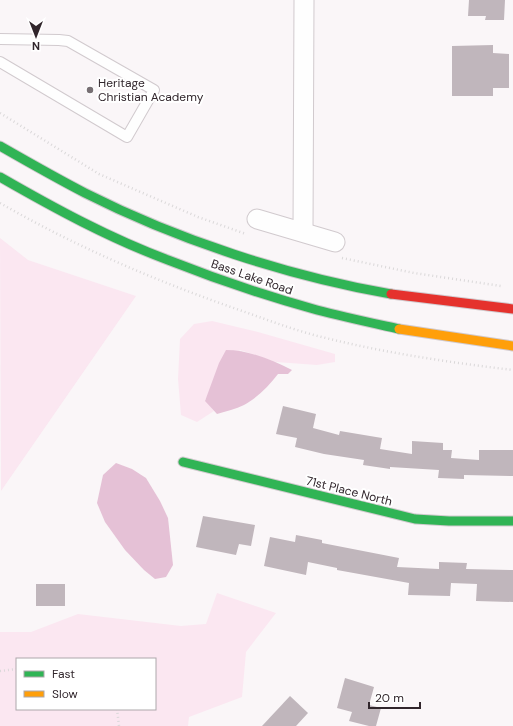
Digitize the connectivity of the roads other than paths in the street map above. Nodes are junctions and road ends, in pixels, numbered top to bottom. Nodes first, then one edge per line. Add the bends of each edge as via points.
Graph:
1 (304, 0) edge
2 (0, 39) edge
3 (0, 62) edge
4 (0, 146) edge
5 (0, 178) edge
6 (255, 228) road end
7 (302, 231) junction
8 (337, 250) road end
9 (513, 309) edge
10 (513, 346) edge
11 (183, 462) dead end
12 (513, 521) edge

1 - 7 street
2 - 3 lane via 68,41 154,90 127,137
4 - 9 main road, Bass Lake Road via 126,213 170,232 248,258 300,274 362,288 425,299
5 - 10 main road, Bass Lake Road via 116,238 167,260 267,295 316,310 403,330
6 - 7 street
7 - 8 street
11 - 12 main road, 71st Place North via 415,519

